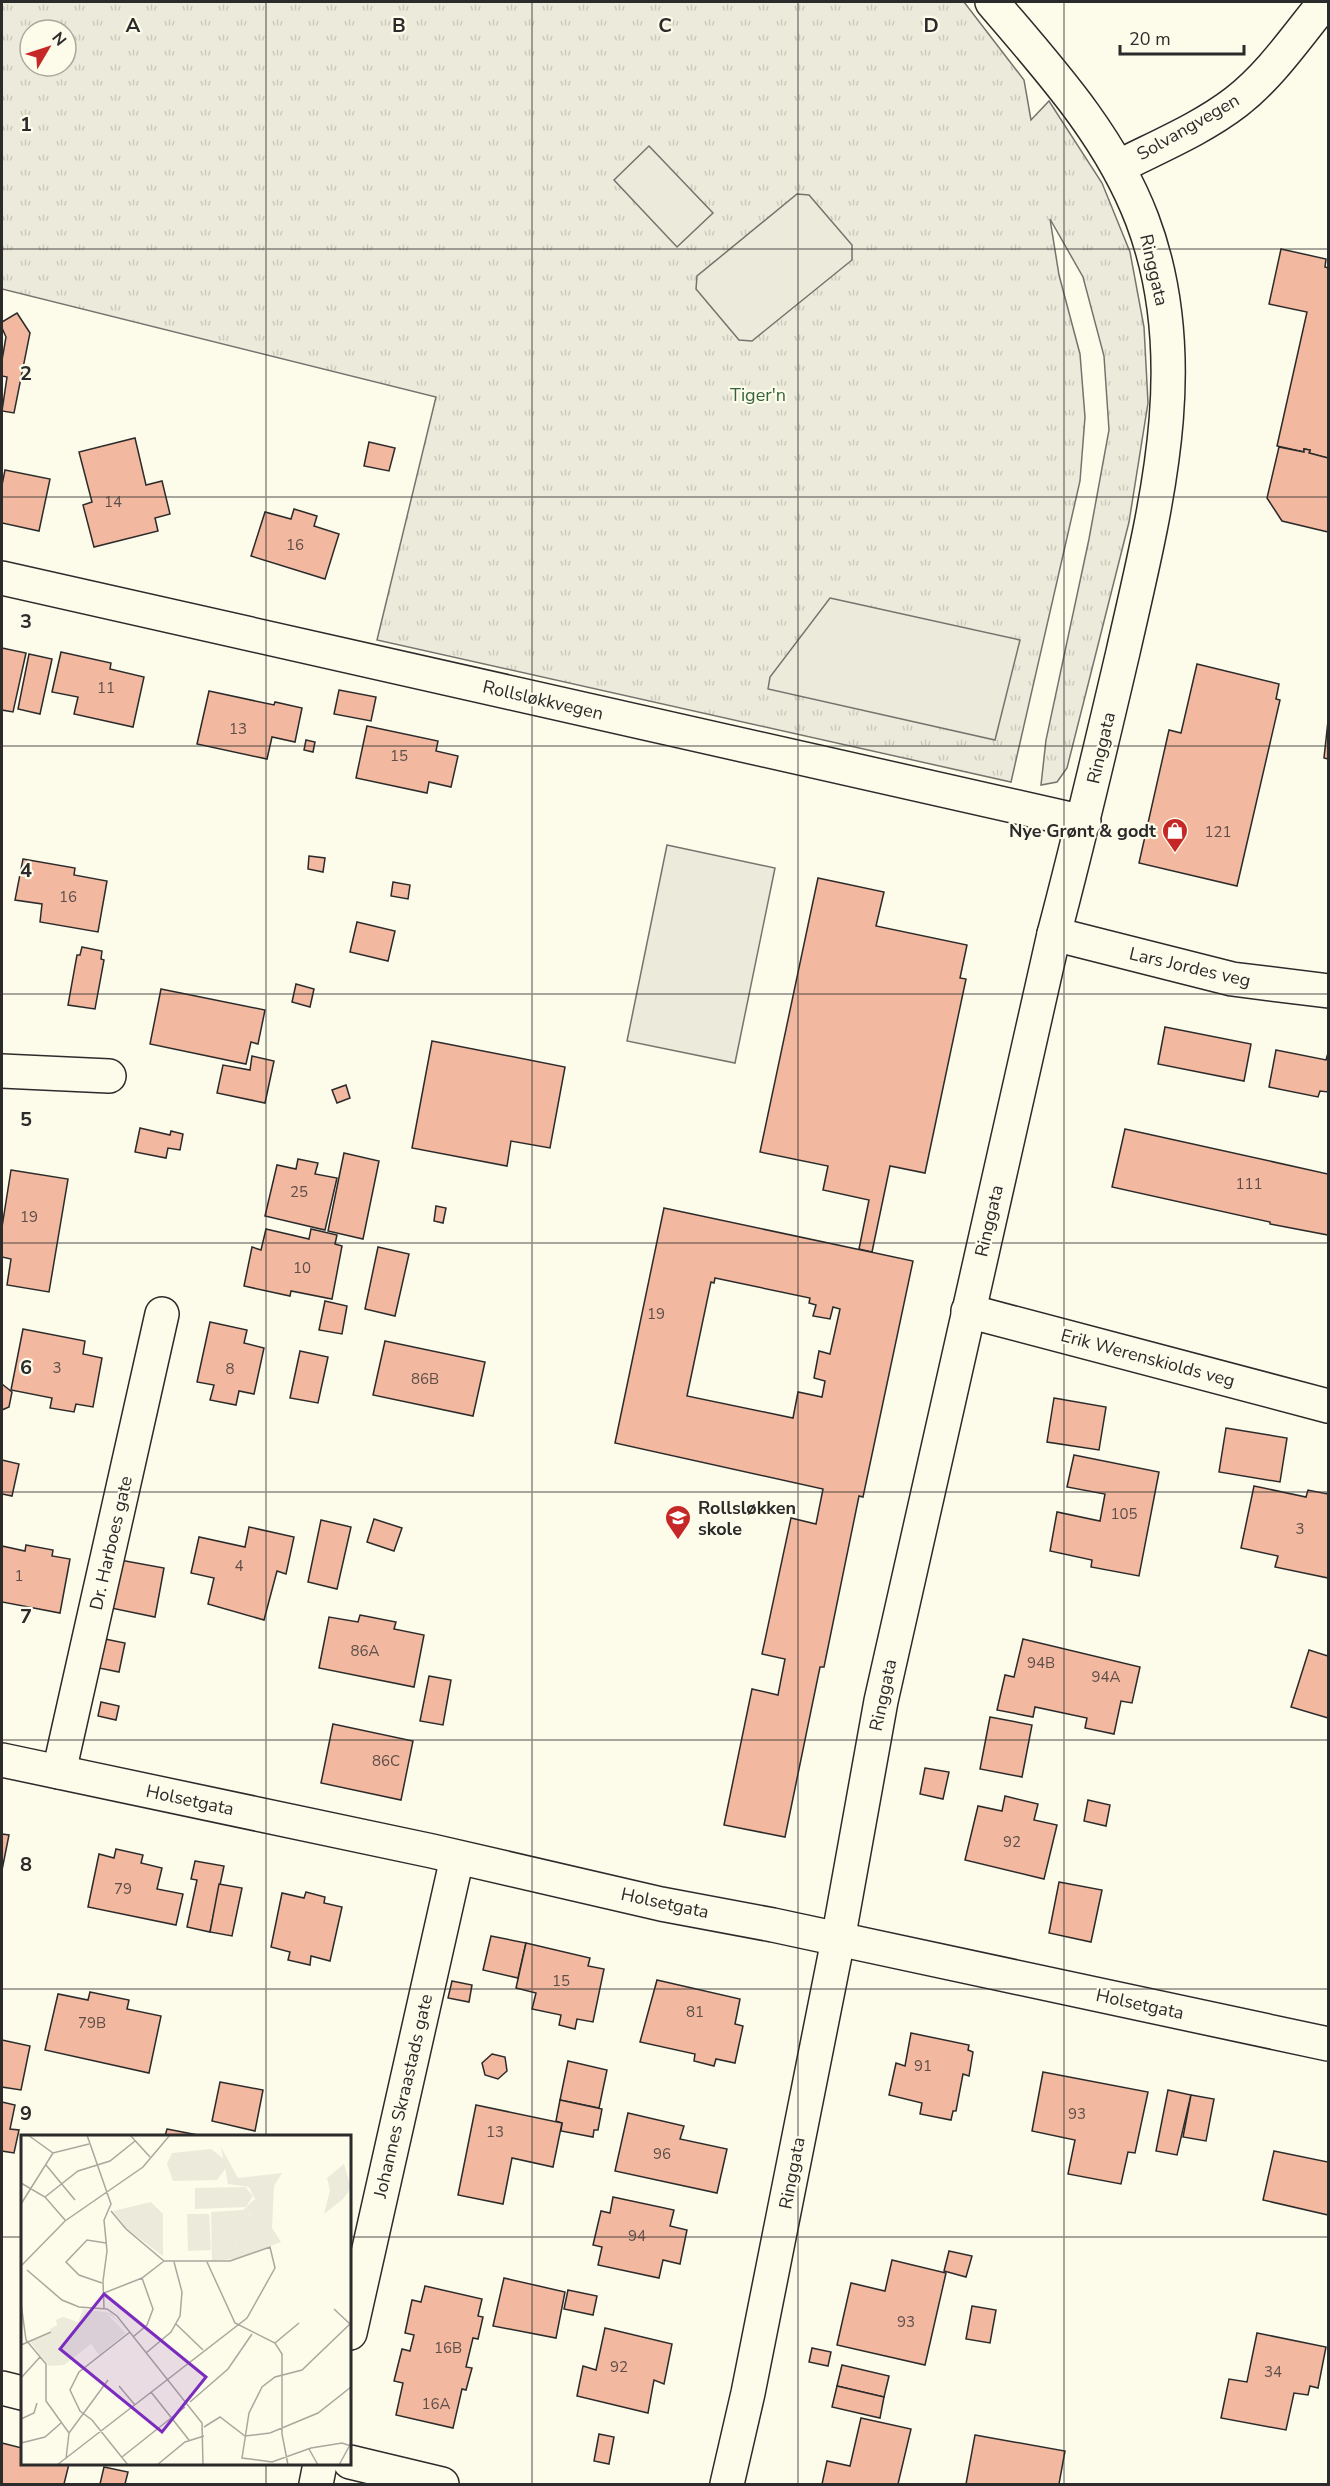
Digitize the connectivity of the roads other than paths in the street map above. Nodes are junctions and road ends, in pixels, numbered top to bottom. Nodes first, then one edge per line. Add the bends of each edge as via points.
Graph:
1 (992, 2) edge
2 (1325, 2) edge
3 (1118, 167) junction
4 (2, 578) edge
5 (1084, 822) junction
6 (1054, 934) junction
7 (1329, 991) edge
8 (2, 1071) edge
9 (109, 1076) dead end
10 (968, 1311) junction
11 (162, 1314) dead end
12 (1329, 1406) edge
13 (2, 1760) edge
14 (59, 1772) junction
15 (457, 1858) junction
16 (838, 1940) junction
17 (1329, 2044) edge
18 (351, 2329) edge
19 (2, 2388) edge
20 (21, 2392) edge
21 (351, 2462) edge
22 (320, 2465) edge
23 (316, 2484) edge
24 (442, 2484) edge
25 (727, 2484) edge

1 - 3 street, Ringgata via 1057,78
2 - 3 street, Solvangvegen via 1272,68 1234,103
3 - 5 street, Ringgata via 1153,251 1166,327 1168,401 1165,443 1148,538
4 - 5 street, Rollsløkkvegen
5 - 6 street, Ringgata
6 - 7 street, Lars Jordes veg via 1232,979
6 - 10 street, Ringgata
8 - 9 street
10 - 12 street, Erik Werenskiolds veg
10 - 16 street, Ringgata via 881,1701
11 - 14 street, Dr. Harboes gate
13 - 14 street, Holsetgata
14 - 15 street, Holsetgata
15 - 16 street, Holsetgata
15 - 18 street, Johannes Skraastads gate
16 - 17 street, Holsetgata
16 - 25 street, Ringgata
19 - 20 street
21 - 24 street
22 - 23 street

